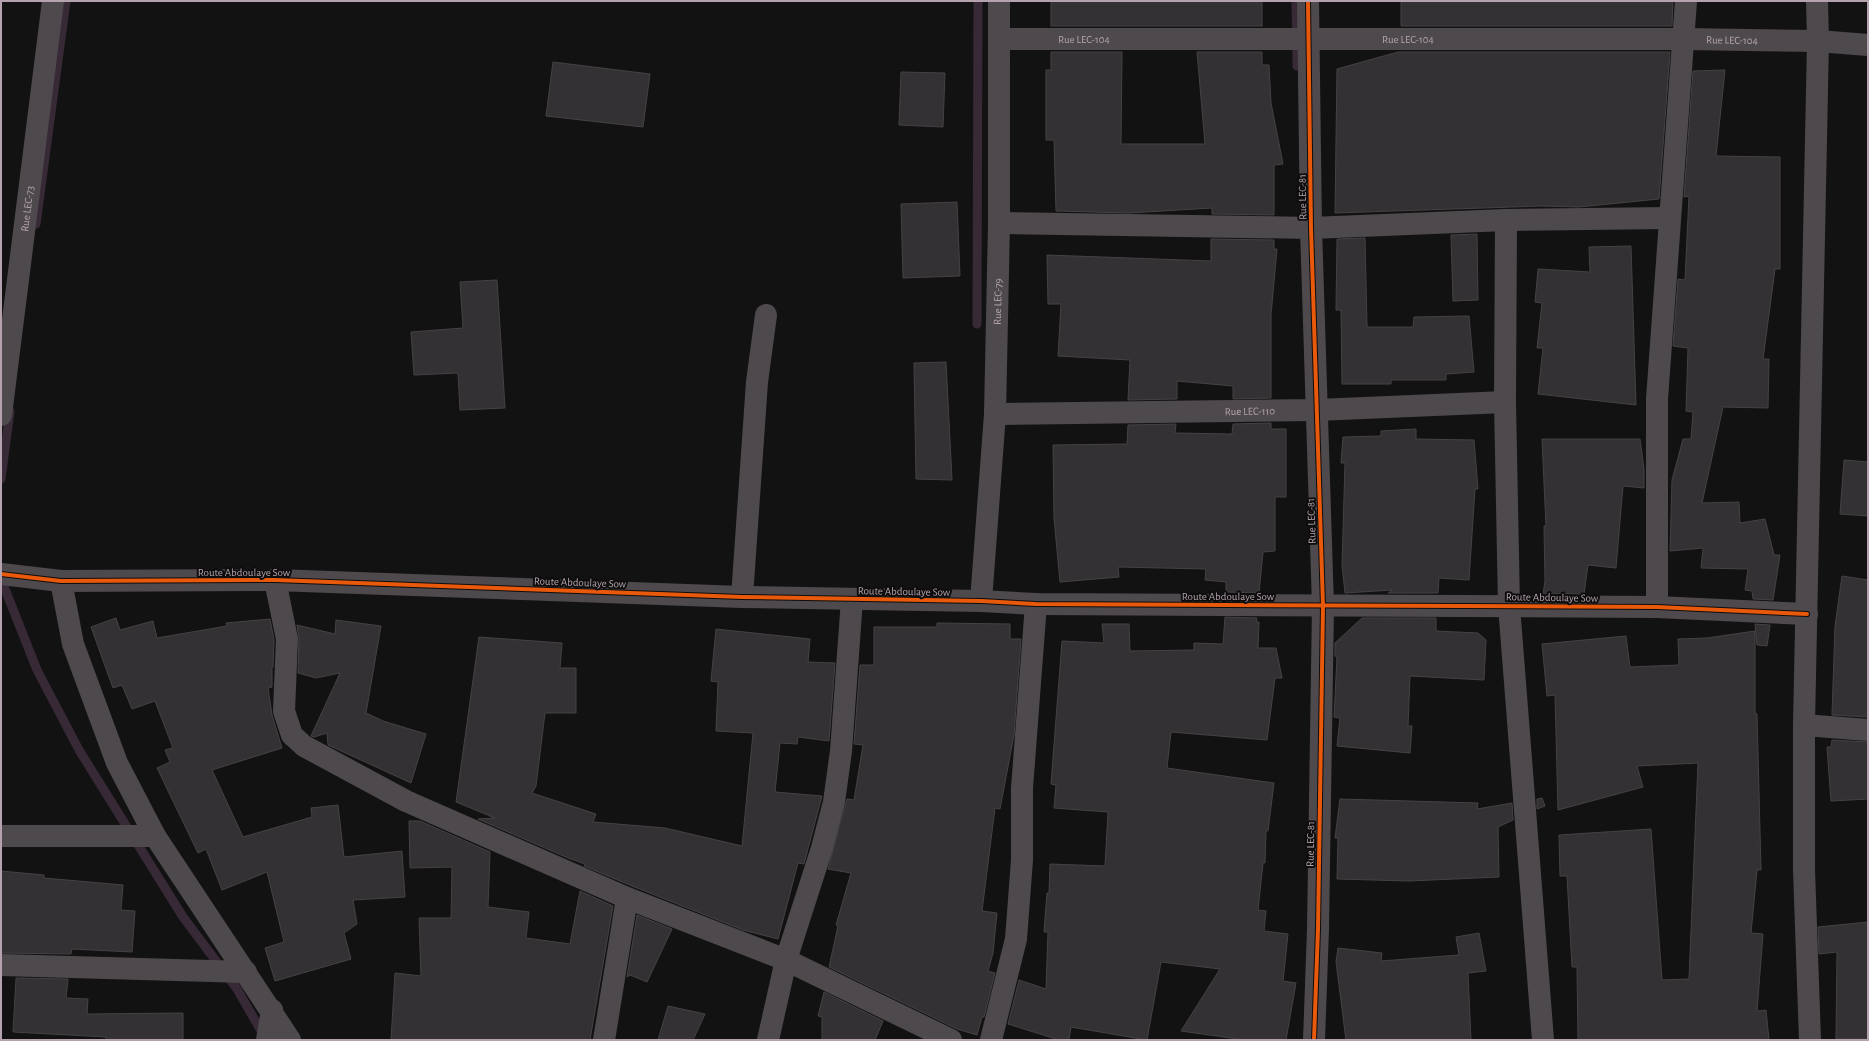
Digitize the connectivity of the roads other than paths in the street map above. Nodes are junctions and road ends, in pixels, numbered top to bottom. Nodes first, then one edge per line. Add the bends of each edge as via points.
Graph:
1 (53, 1) edge
2 (999, 1) edge
3 (1308, 1) edge
4 (1686, 1) edge
5 (1817, 1) edge
6 (999, 39) junction
7 (1684, 39) junction
8 (1308, 40) junction
9 (1818, 41) junction
10 (1868, 45) edge
11 (1669, 218) junction
12 (1506, 220) junction
13 (999, 223) junction
14 (1311, 228) junction
15 (766, 315) dead end
16 (1506, 402) junction
17 (1317, 410) junction
18 (995, 414) junction
19 (1, 415) edge
20 (1, 574) edge
21 (275, 580) junction
22 (61, 581) junction
23 (742, 597) junction
24 (852, 599) junction
25 (981, 601) junction
26 (1036, 604) junction
27 (1323, 606) junction
28 (1509, 606) junction
29 (1657, 608) junction
30 (1807, 614) junction
31 (1804, 725) junction
32 (1868, 730) edge
33 (1, 836) edge
34 (155, 836) junction
35 (627, 898) junction
36 (786, 960) junction
37 (1, 965) edge
38 (246, 972) junction
39 (272, 1010) junction
40 (267, 1040) edge
41 (290, 1040) edge
42 (604, 1040) edge
43 (768, 1040) edge
44 (951, 1040) edge
45 (991, 1040) edge
46 (1314, 1040) edge
47 (1543, 1040) edge
48 (1810, 1040) edge

1 - 19 street, Rue LEC-73
2 - 6 street, Rue LEC-79
3 - 8 street, Rue LEC-81
4 - 7 street
5 - 9 street
6 - 8 street, Rue LEC-104
6 - 13 street, Rue LEC-79
7 - 8 street, Rue LEC-104
7 - 9 street, Rue LEC-104
7 - 11 street
8 - 14 street, Rue LEC-81
9 - 10 street, Rue LEC-104
9 - 30 street
11 - 12 street
11 - 29 street via 1657,399
12 - 14 street
12 - 16 street
13 - 14 street
13 - 18 street, Rue LEC-79
14 - 17 street, Rue LEC-81
15 - 23 street via 757,382
16 - 17 street, Rue LEC-110
16 - 28 street
17 - 18 street, Rue LEC-110
17 - 27 street, Rue LEC-81
18 - 25 street, Rue LEC-79
20 - 22 street, Route Abdoulaye Sow
21 - 22 street, Route Abdoulaye Sow
21 - 23 street, Route Abdoulaye Sow
21 - 35 street via 287,638 284,711 292,735 304,746 406,801
22 - 34 street via 73,644 94,707 117,763
23 - 24 street, Route Abdoulaye Sow
24 - 25 street, Route Abdoulaye Sow
24 - 36 street via 841,751 834,802
25 - 26 street, Route Abdoulaye Sow
26 - 27 street, Route Abdoulaye Sow
26 - 45 street via 1022,788 1022,860 1016,939
27 - 28 street, Route Abdoulaye Sow
27 - 46 street, Rue LEC-81
28 - 29 street, Route Abdoulaye Sow
28 - 47 street
29 - 30 street, Route Abdoulaye Sow
30 - 31 street
31 - 32 street
31 - 48 street via 1804,870
33 - 34 street
34 - 38 street
35 - 36 street
35 - 42 street
36 - 43 street
36 - 44 street
37 - 38 street
38 - 39 street
39 - 40 street
39 - 41 street

